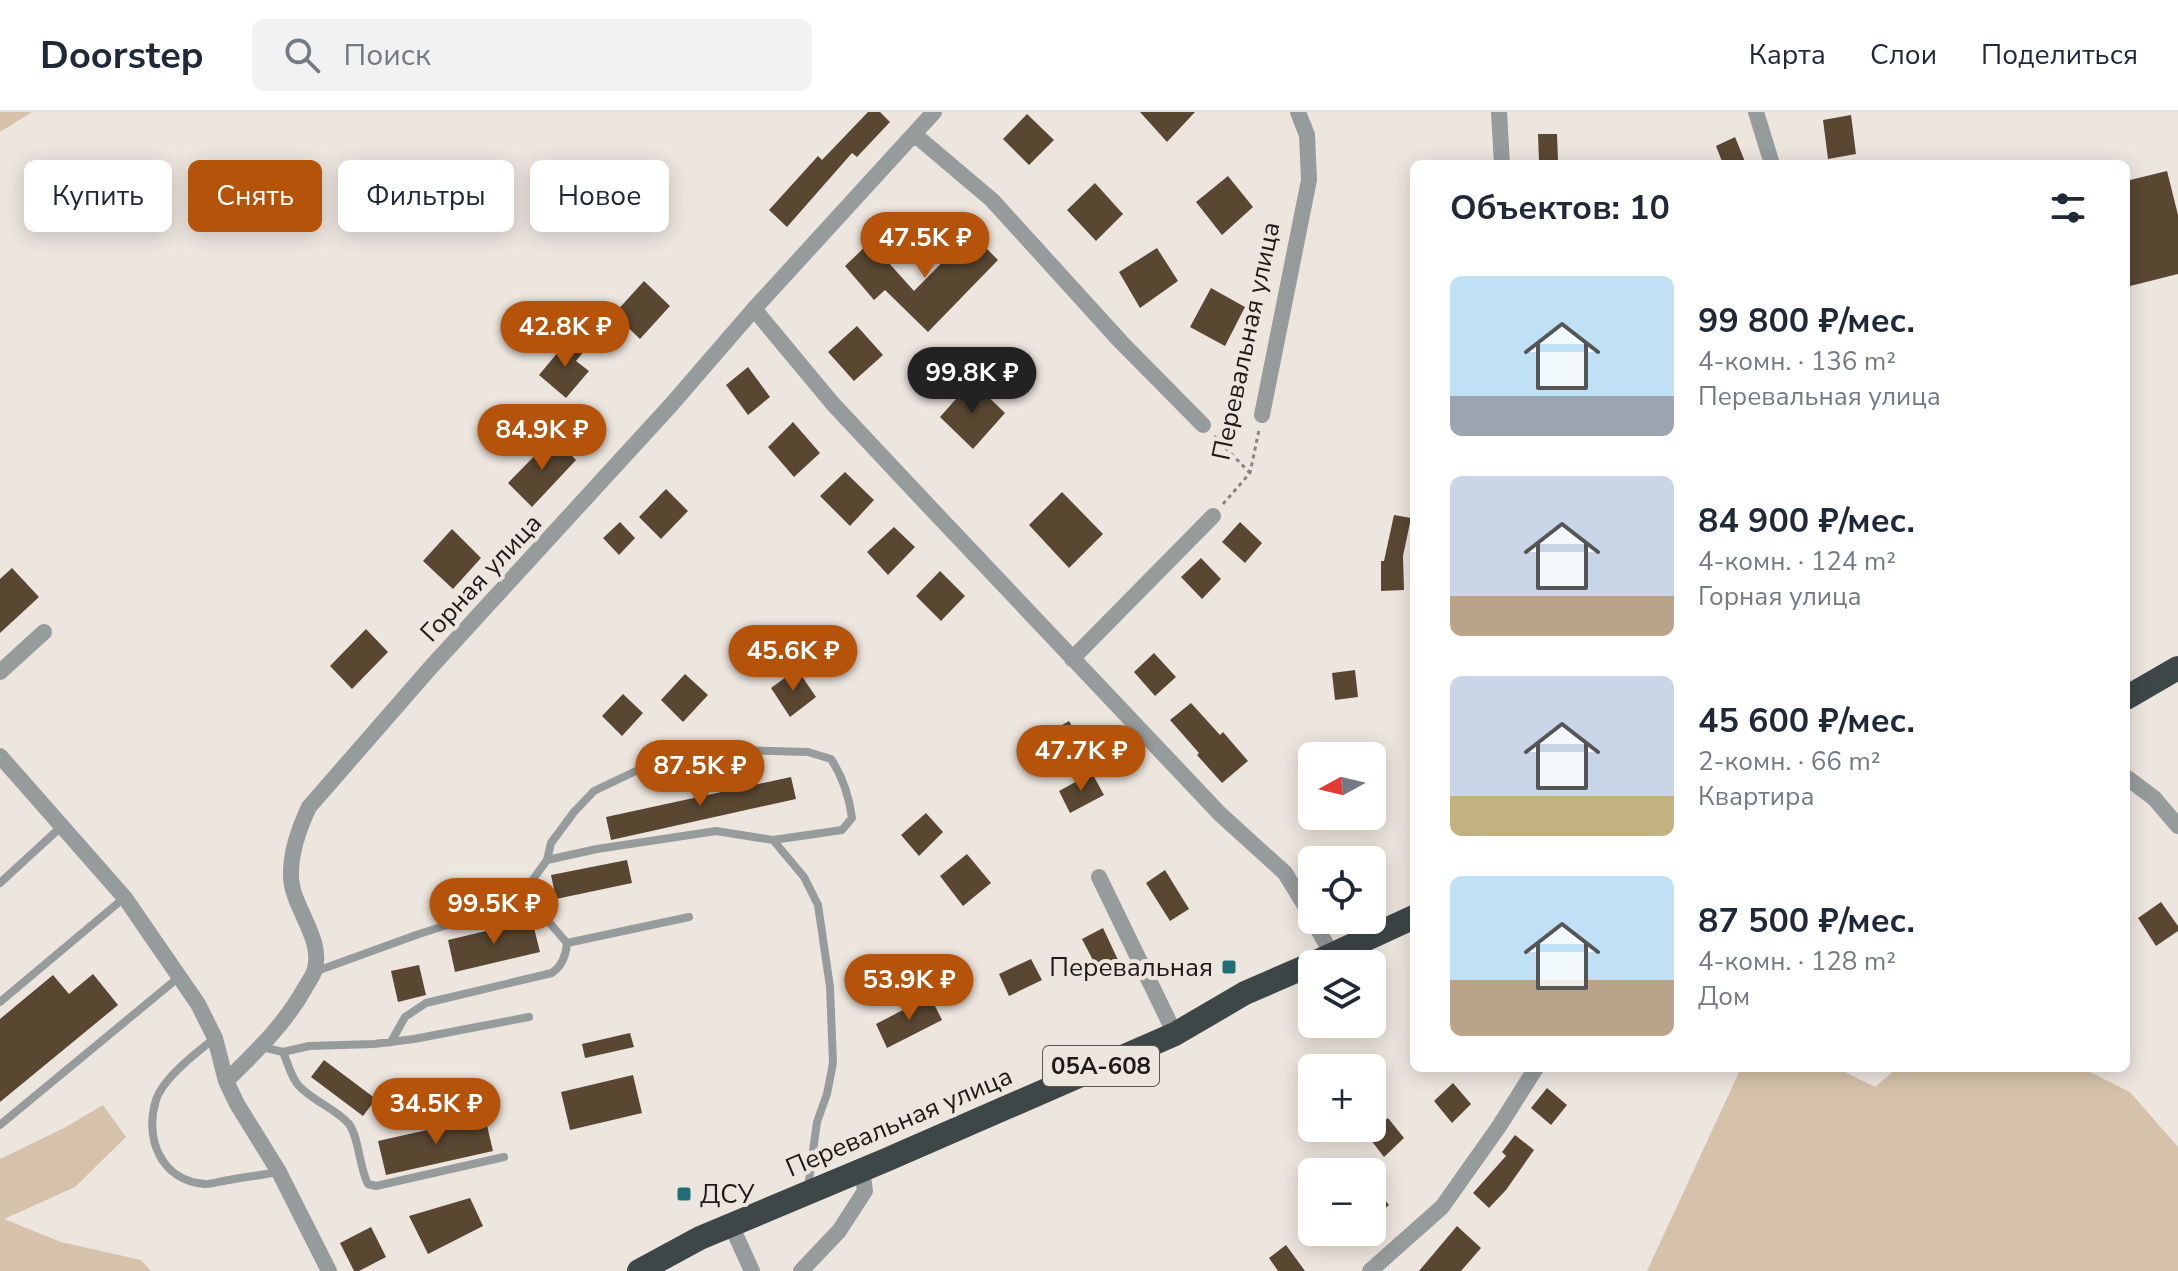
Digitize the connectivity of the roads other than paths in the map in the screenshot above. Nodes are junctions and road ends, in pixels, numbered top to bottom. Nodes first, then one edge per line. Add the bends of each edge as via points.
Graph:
1 (934, 112) edge
2 (1298, 112) edge
3 (1499, 112) edge
4 (1756, 112) edge
5 (914, 134) junction
6 (1502, 160) edge
7 (1771, 160) edge
8 (754, 309) junction
9 (1262, 415) road end
10 (1203, 425) road end
11 (1213, 516) road end
12 (44, 632) dead end
13 (1072, 659) junction
14 (2178, 668) edge
15 (0, 672) edge
16 (2130, 696) edge
17 (0, 756) edge
18 (2130, 780) edge
19 (63, 825) junction
20 (2178, 826) edge
21 (773, 840) junction
22 (547, 860) junction
23 (1099, 877) dead end
24 (0, 883) edge
25 (1298, 894) edge
26 (125, 898) junction
27 (516, 903) junction
28 (689, 917) dead end
29 (1410, 919) edge
30 (567, 943) junction
31 (1343, 950) edge
32 (1298, 970) edge
33 (314, 972) junction
34 (179, 977) junction
35 (0, 1002) edge
36 (529, 1017) dead end
37 (1175, 1034) junction
38 (215, 1038) junction
39 (391, 1042) junction
40 (261, 1047) junction
41 (283, 1052) junction
42 (1533, 1072) edge
43 (226, 1081) junction
44 (0, 1125) edge
45 (504, 1157) dead end
46 (862, 1169) junction
47 (279, 1172) junction
48 (807, 1192) junction
49 (731, 1225) junction
50 (329, 1271) edge
51 (639, 1271) edge
52 (752, 1271) edge
53 (801, 1271) edge
54 (1370, 1271) edge

1 - 5 street, Горная улица
2 - 9 street, Перевальная улица via 1307,135 1309,180
3 - 6 street
4 - 7 street
5 - 8 street, Горная улица
5 - 10 street via 992,200
8 - 13 street via 833,404
8 - 33 street, Горная улица via 309,807 291,878 315,946
11 - 13 street
12 - 15 street
13 - 25 street via 1220,814 1285,873
14 - 16 highway
17 - 19 street
18 - 20 street
19 - 24 lane
19 - 26 street
21 - 22 lane via 716,831
21 - 22 lane via 842,830 852,818 841,774 831,759 808,752 730,750 638,770 594,791 551,843
21 - 48 lane via 804,877 818,905 830,987 833,1063 817,1122
22 - 27 lane
23 - 37 street
26 - 34 street
26 - 35 lane
27 - 30 lane via 541,913
27 - 33 lane
28 - 30 lane
29 - 31 highway, Перевальная улица / 05А-608
30 - 39 lane via 566,955 552,973 426,1003 405,1017
32 - 37 highway, Перевальная улица / 05А-608 via 1245,993
33 - 40 street via 285,1020
34 - 38 street
34 - 44 lane
36 - 39 lane
37 - 46 highway, Перевальная улица / 05А-608
38 - 43 street
38 - 47 lane via 189,1057 156,1099 155,1148 173,1171 205,1184
39 - 41 lane
40 - 41 lane
40 - 43 street
41 - 45 lane via 296,1084 352,1127 368,1184
42 - 54 street via 1442,1207
43 - 47 street
46 - 48 highway, Перевальная улица / 05А-608
46 - 53 street via 865,1191 839,1231
47 - 50 street
48 - 49 highway, Перевальная улица / 05А-608
49 - 51 highway, Перевальная улица / 05А-608
49 - 52 street

